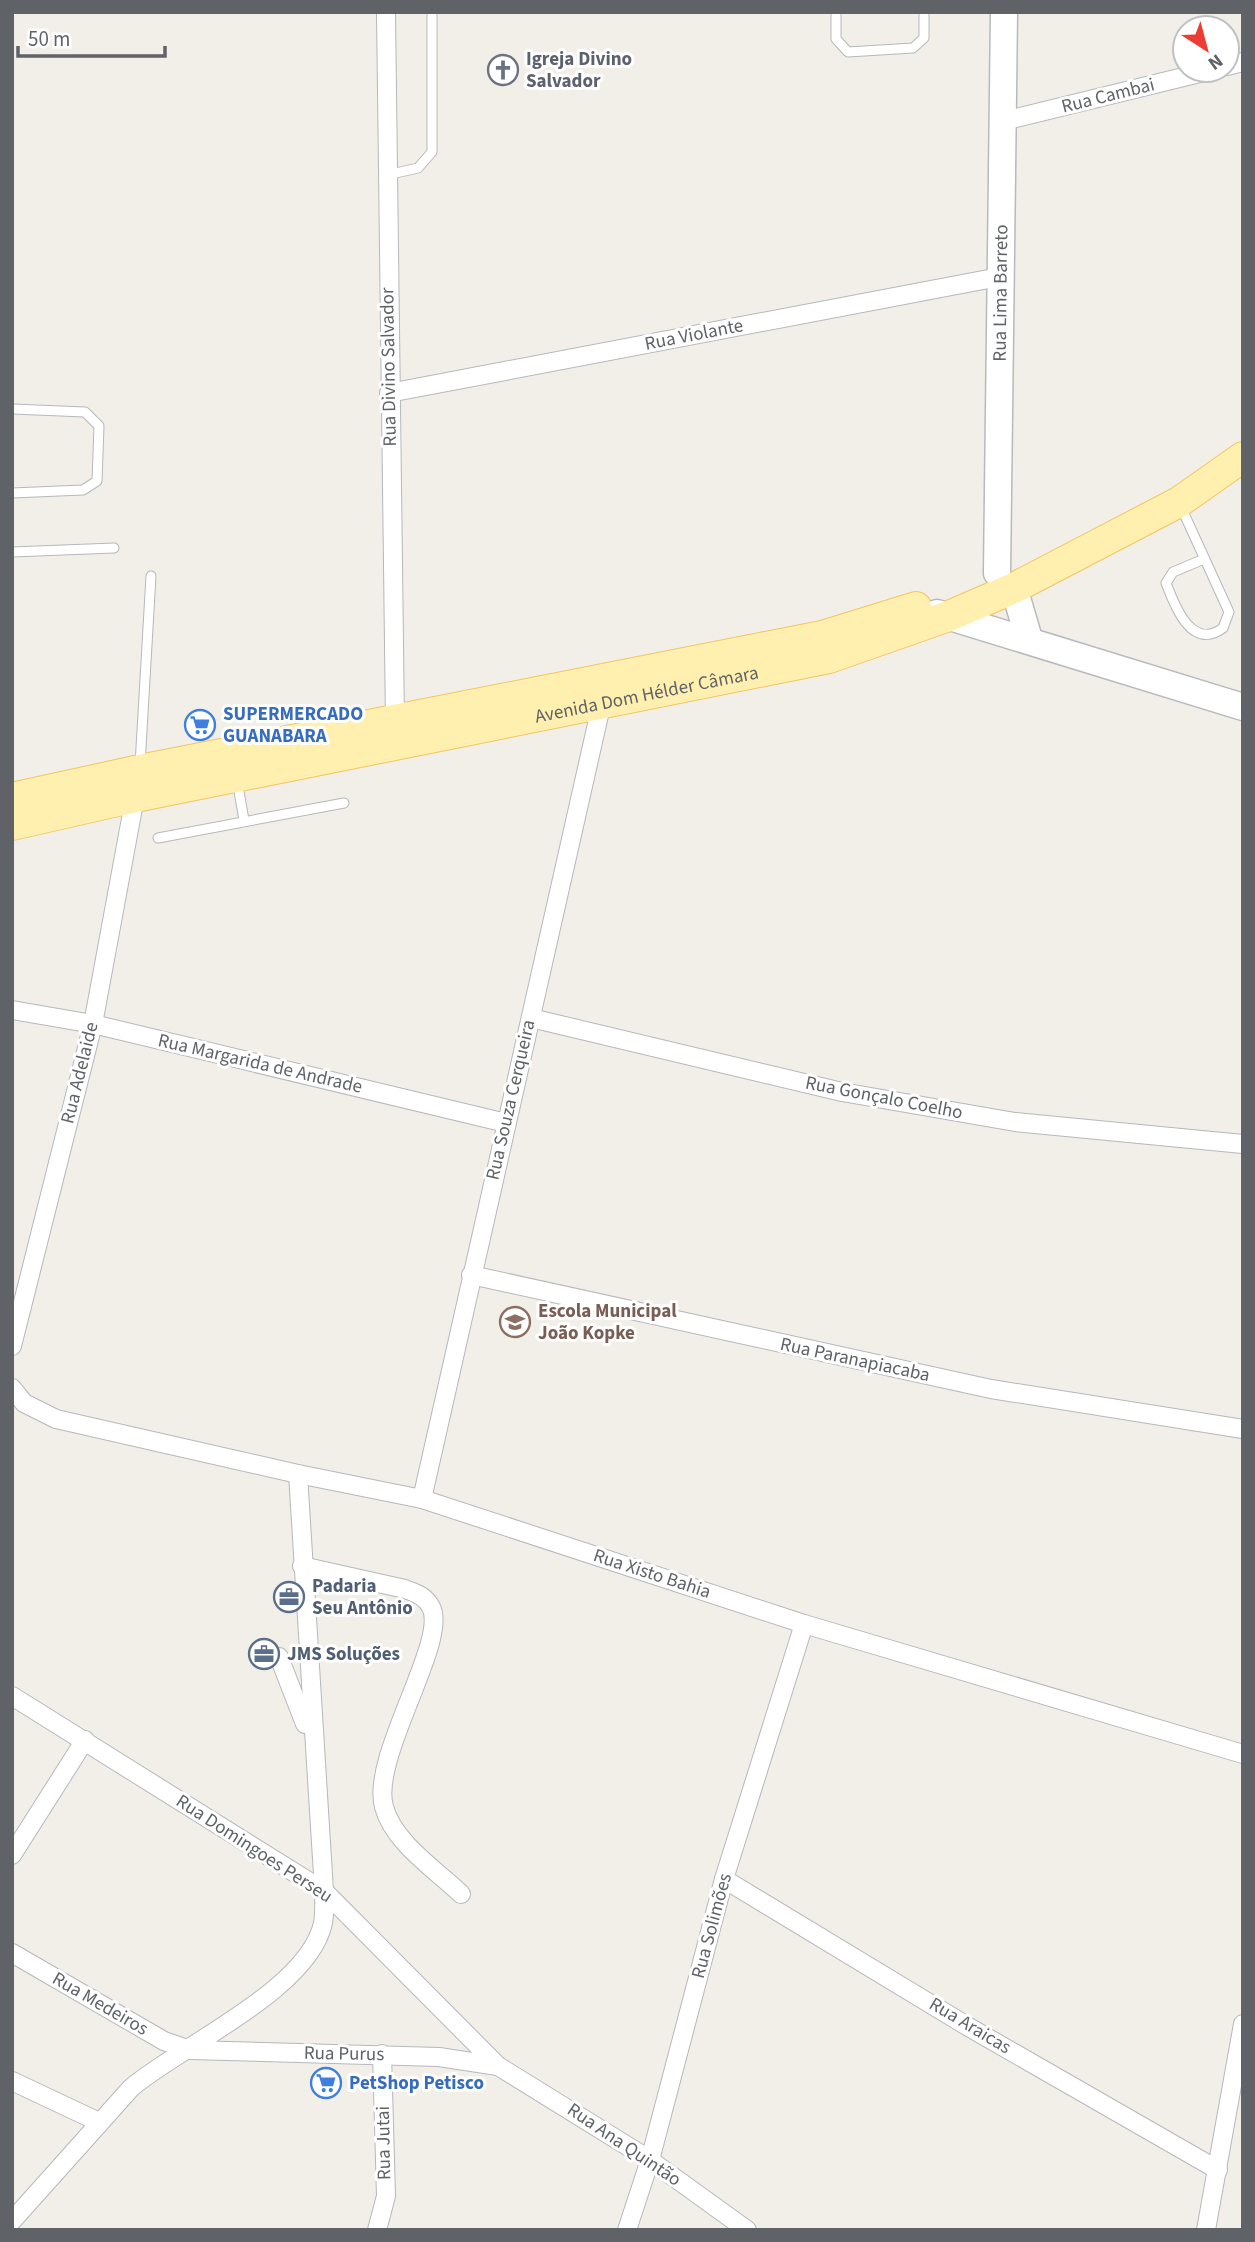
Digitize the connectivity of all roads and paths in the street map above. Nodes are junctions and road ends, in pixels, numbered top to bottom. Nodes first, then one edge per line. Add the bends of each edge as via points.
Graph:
1 (386, 12) edge
2 (432, 12) edge
3 (836, 12) edge
4 (924, 12) edge
5 (1004, 12) edge
6 (1171, 80) edge
7 (1004, 121) junction
8 (387, 175) junction
9 (999, 277) junction
10 (389, 393) junction
11 (12, 409) edge
12 (1243, 434) edge
13 (1243, 457) edge
14 (12, 493) edge
15 (1179, 502) junction
16 (114, 548) dead end
17 (12, 552) edge
18 (1204, 559) junction
19 (151, 576) dead end
20 (1005, 581) junction
21 (915, 607) junction
22 (948, 616) junction
23 (1029, 639) junction
24 (602, 702) junction
25 (1243, 707) edge
26 (395, 722) junction
27 (236, 776) junction
28 (137, 783) junction
29 (12, 798) edge
30 (344, 803) dead end
31 (244, 820) junction
32 (12, 825) edge
33 (158, 838) dead end
34 (12, 1010) edge
35 (531, 1018) junction
36 (93, 1024) junction
37 (506, 1123) junction
38 (1243, 1144) edge
39 (471, 1275) junction
40 (12, 1346) edge
41 (12, 1388) edge
42 (1243, 1429) edge
43 (298, 1474) junction
44 (422, 1499) junction
45 (302, 1566) junction
46 (804, 1624) junction
47 (279, 1657) dead end
48 (12, 1696) edge
49 (85, 1740) junction
50 (314, 1748) junction
51 (1243, 1754) edge
52 (12, 1855) edge
53 (724, 1879) junction
54 (324, 1891) junction
55 (461, 1894) dead end
56 (12, 1953) edge
57 (1243, 2024) edge
58 (190, 2050) junction
59 (382, 2054) junction
60 (498, 2066) junction
61 (12, 2081) edge
62 (99, 2122) junction
63 (650, 2160) junction
64 (1218, 2170) junction
65 (12, 2221) edge
66 (377, 2230) edge
67 (627, 2230) edge
68 (747, 2230) edge
69 (1206, 2230) edge

1 - 8 street, Rua Divino Salvador
2 - 8 lane via 432,152 418,168
3 - 4 lane via 836,39 848,52 913,48 924,38
5 - 7 street, Rua Lima Barreto
6 - 7 street, Rua Cambai
7 - 9 street, Rua Lima Barreto
8 - 10 street, Rua Divino Salvador
9 - 10 street, Rua Violante
9 - 20 street, Rua Lima Barreto
10 - 26 street, Rua Divino Salvador
11 - 14 lane via 85,412 99,426 97,481 92,486
12 - 20 main road, Avenida Dom Hélder Câmara via 1187,473
13 - 15 main road, Avenida Dom Hélder Câmara
15 - 18 lane
15 - 20 main road, Avenida Dom Hélder Câmara
16 - 17 lane
18 - 18 lane via 1230,617 1223,628 1207,635 1195,632 1185,621 1166,583 1173,572
19 - 28 lane
20 - 21 main road, Avenida Dom Hélder Câmara
20 - 22 main road, Avenida Dom Hélder Câmara
20 - 23 street, Rua Lima Barreto
21 - 22 street
21 - 26 main road, Avenida Dom Hélder Câmara via 822,636
22 - 23 street
22 - 24 main road, Avenida Dom Hélder Câmara via 829,658
23 - 25 street
24 - 27 main road, Avenida Dom Hélder Câmara
24 - 35 street, Rua Souza Cerqueira
26 - 28 main road, Avenida Dom Hélder Câmara
27 - 28 main road, Avenida Dom Hélder Câmara
27 - 31 lane
28 - 29 main road, Avenida Dom Hélder Câmara
28 - 32 main road, Avenida Dom Hélder Câmara
28 - 36 street, Rua Adelaide
30 - 31 lane
31 - 33 lane
34 - 36 street, Rua Margarida de Andrade
35 - 37 street, Rua Souza Cerqueira
35 - 38 street, Rua Gonçalo Coelho via 842,1092 1015,1122
36 - 37 street, Rua Margarida de Andrade
36 - 40 street, Rua Adelaide
37 - 39 street, Rua Souza Cerqueira
39 - 42 street, Rua Paranapiacaba via 991,1389
39 - 44 street, Rua Souza Cerqueira
41 - 43 street, Rua Xisto Bahia via 23,1403 56,1419
43 - 44 street, Rua Xisto Bahia
43 - 45 street
44 - 46 street, Rua Xisto Bahia
45 - 50 street
45 - 55 street via 420,1594 432,1608 433,1632 398,1728 382,1788 383,1805 396,1833
46 - 51 street, Rua Xisto Bahia
46 - 53 street, Rua Solimões
47 - 50 street
48 - 49 street, Rua Domingoes Perseu
49 - 52 street
49 - 54 street, Rua Domingoes Perseu
50 - 54 street
53 - 63 street, Rua Solimões
53 - 64 street, Rua Araicas
54 - 58 street via 323,1924 295,1971
54 - 60 street, Rua Domingoes Perseu
56 - 58 street, Rua Medeiros via 135,2026
57 - 64 street
58 - 59 street, Rua Purus
58 - 62 street via 152,2070
59 - 60 street, Rua Purus via 465,2059
59 - 66 street, Rua Jutai via 386,2196
60 - 63 street, Rua Ana Quintão
61 - 62 street
62 - 65 street
63 - 67 street, Rua Solimões
63 - 68 street, Rua Ana Quintão
64 - 69 street

